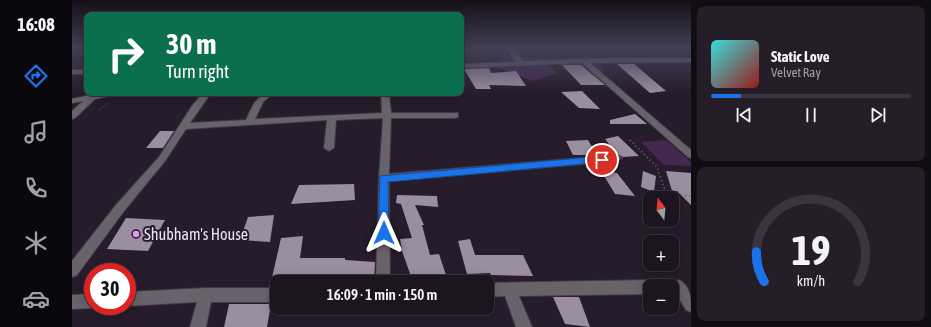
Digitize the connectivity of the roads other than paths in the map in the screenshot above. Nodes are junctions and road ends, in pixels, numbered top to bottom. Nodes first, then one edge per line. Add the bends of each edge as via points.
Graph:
1 (545, 63) edge
2 (586, 63) edge
3 (521, 64) joint
4 (464, 66) edge
5 (72, 72) edge
6 (84, 72) edge
7 (97, 96) edge
8 (204, 96) edge
9 (266, 96) edge
10 (385, 96) edge
11 (92, 97) junction
12 (72, 101) edge
13 (387, 115) junction
14 (456, 115) dead end
15 (72, 116) edge
16 (332, 118) junction
17 (249, 122) junction
18 (184, 126) junction
19 (329, 148) dead end
20 (691, 155) edge
21 (617, 158) dead end
22 (384, 178) junction
23 (72, 271) edge
24 (383, 275) edge
25 (643, 287) edge
26 (681, 288) edge
27 (509, 289) junction
28 (494, 290) edge
29 (206, 295) junction
30 (270, 295) edge
31 (136, 299) edge
32 (84, 301) edge
33 (72, 302) edge
34 (691, 305) edge
35 (198, 327) edge
36 (524, 327) edge

1 - 3 street
2 - 20 street
3 - 4 street
5 - 6 street
7 - 11 street
8 - 18 street
9 - 17 street via 260,101
10 - 13 street
11 - 12 street
11 - 15 street
13 - 14 street
13 - 16 street
13 - 22 street
16 - 17 street
16 - 19 street
17 - 18 street
18 - 23 street via 162,159 120,208
21 - 22 street
22 - 24 street
25 - 27 street
26 - 34 street
27 - 28 street
27 - 36 street
29 - 30 street
29 - 31 street
29 - 35 street
32 - 33 street

